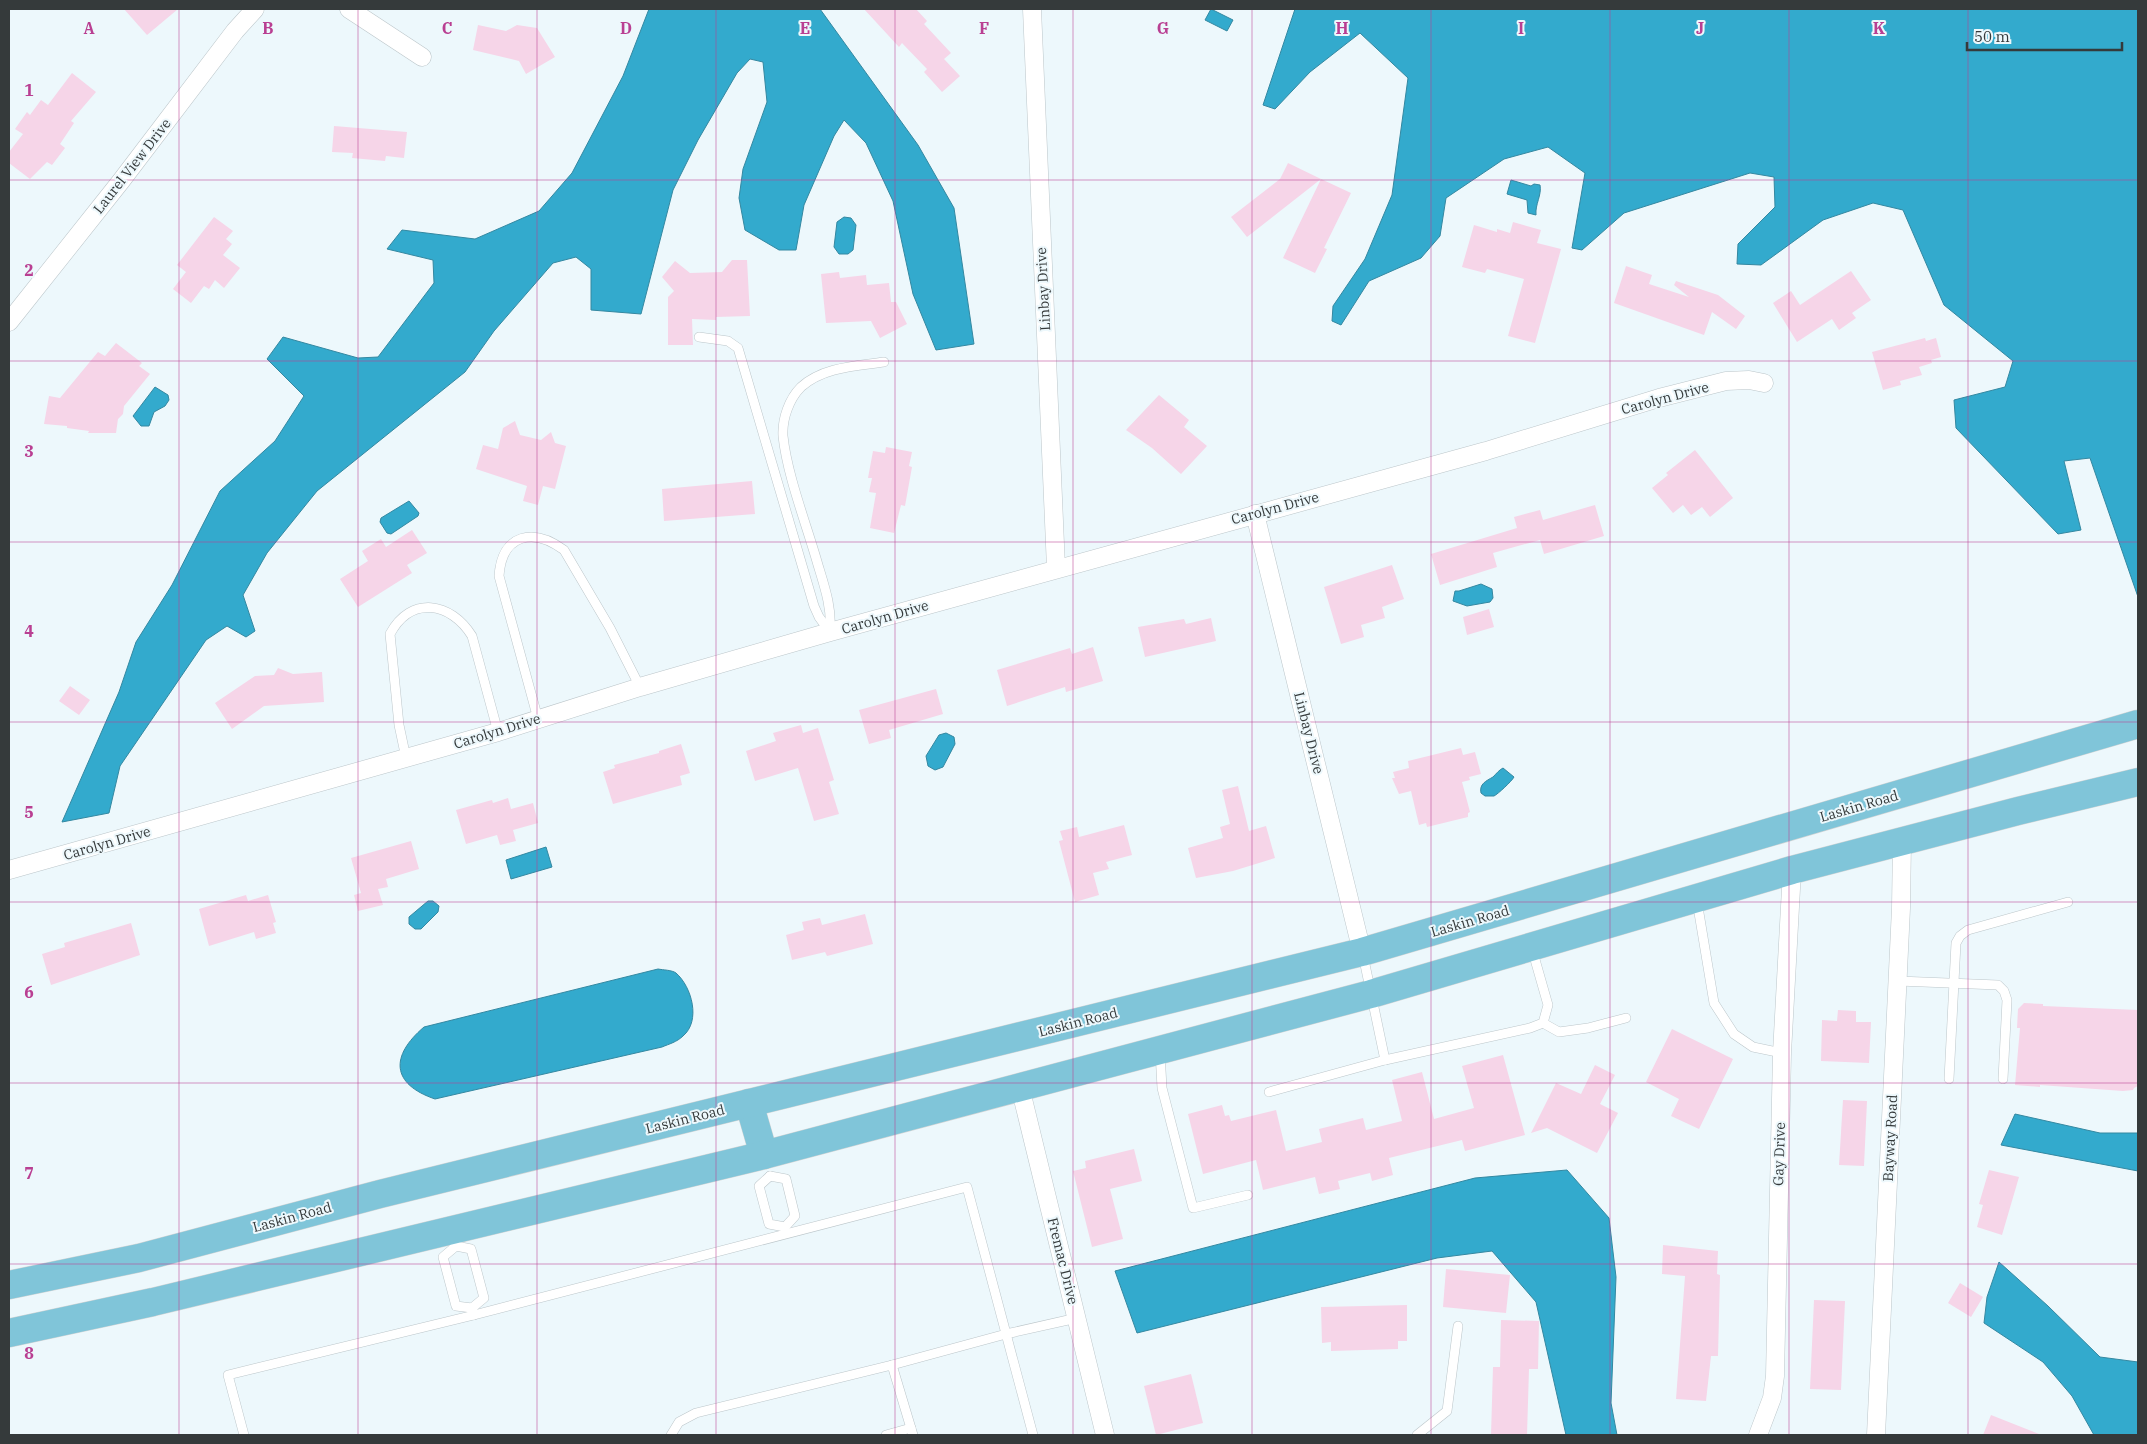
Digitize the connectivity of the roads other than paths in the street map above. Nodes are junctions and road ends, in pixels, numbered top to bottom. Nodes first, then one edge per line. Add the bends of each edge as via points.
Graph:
1 (255, 9) edge
2 (350, 9) edge
3 (1032, 9) edge
4 (422, 57) dead end
5 (9, 322) edge
6 (699, 337) dead end
7 (884, 362) dead end
8 (1764, 383) dead end
9 (1255, 514) junction
10 (1056, 568) junction
11 (830, 632) junction
12 (640, 687) junction
13 (538, 719) junction
14 (2138, 724) edge
15 (498, 732) junction
16 (406, 758) junction
17 (2138, 782) edge
18 (1902, 841) junction
19 (9, 870) edge
20 (1792, 870) junction
21 (1697, 898) junction
22 (2068, 902) dead end
23 (1532, 947) junction
24 (1362, 952) junction
25 (1898, 981) junction
26 (1953, 983) junction
27 (1371, 994) junction
28 (1626, 1018) dead end
29 (1543, 1023) junction
30 (1160, 1050) junction
31 (1782, 1053) junction
32 (1385, 1060) junction
33 (1949, 1079) dead end
34 (2003, 1079) dead end
35 (1020, 1087) junction
36 (1269, 1092) dead end
37 (749, 1103) junction
38 (767, 1165) junction
39 (1248, 1195) dead end
40 (786, 1231) junction
41 (454, 1238) junction
42 (9, 1285) edge
43 (473, 1312) junction
44 (1077, 1318) junction
45 (1458, 1326) dead end
46 (9, 1332) edge
47 (1006, 1334) junction
48 (892, 1364) junction
49 (912, 1432) edge
50 (244, 1435) edge
51 (671, 1435) edge
52 (886, 1435) edge
53 (1033, 1435) edge
54 (1105, 1435) edge
55 (1417, 1435) edge
56 (1758, 1435) edge
57 (1876, 1435) edge

1 - 5 street, Laurel View Drive
2 - 4 street
3 - 10 street, Linbay Drive
6 - 11 lane via 728,341 738,348 814,606
7 - 11 lane via 822,375 802,387 784,418 783,436 793,478 830,604
8 - 9 street, Carolyn Drive via 1726,381 1678,393 1486,451
9 - 10 street, Carolyn Drive
9 - 24 street, Linbay Drive
10 - 11 street, Carolyn Drive
11 - 12 street, Carolyn Drive
12 - 13 street, Carolyn Drive
12 - 13 lane via 564,550 540,537 525,538 506,549 500,562 499,576
13 - 15 street, Carolyn Drive
14 - 24 main road, Laskin Road
15 - 16 street, Carolyn Drive
15 - 16 lane via 472,636 464,623 440,608 416,610 405,616 390,634 399,725
16 - 19 street, Carolyn Drive
17 - 18 main road
18 - 20 main road
18 - 25 street, Bayway Road
20 - 21 main road
20 - 31 street, Gay Drive
21 - 23 main road
21 - 31 lane via 1714,1003 1734,1034 1753,1047
22 - 26 lane via 1968,930 1956,943
23 - 27 main road
23 - 29 lane via 1548,1005
24 - 27 lane
24 - 37 main road, Laskin Road
25 - 26 lane
25 - 57 street, Bayway Road
26 - 33 lane
26 - 34 lane via 1998,985 2004,991 2007,1000
27 - 30 main road
27 - 32 lane
28 - 29 lane via 1559,1032
29 - 32 lane
30 - 35 main road
30 - 39 lane via 1162,1088 1193,1208
31 - 56 street, Gay Drive via 1775,1376 1772,1398
32 - 36 lane
35 - 38 main road
35 - 44 street, Fremac Drive
37 - 38 main road
37 - 42 main road, Laskin Road via 380,1194 139,1258
38 - 40 lane via 786,1179 795,1216
38 - 40 lane via 759,1186 769,1224
38 - 41 main road
40 - 43 lane
40 - 47 lane via 967,1187
41 - 43 lane via 471,1249 484,1298
41 - 43 lane via 443,1258 456,1306
41 - 46 main road
43 - 50 lane via 228,1375
44 - 47 lane
44 - 54 street, Fremac Drive
45 - 55 lane via 1447,1411
47 - 48 lane
47 - 53 lane
48 - 49 lane
48 - 51 lane via 696,1412 679,1422
49 - 52 lane

